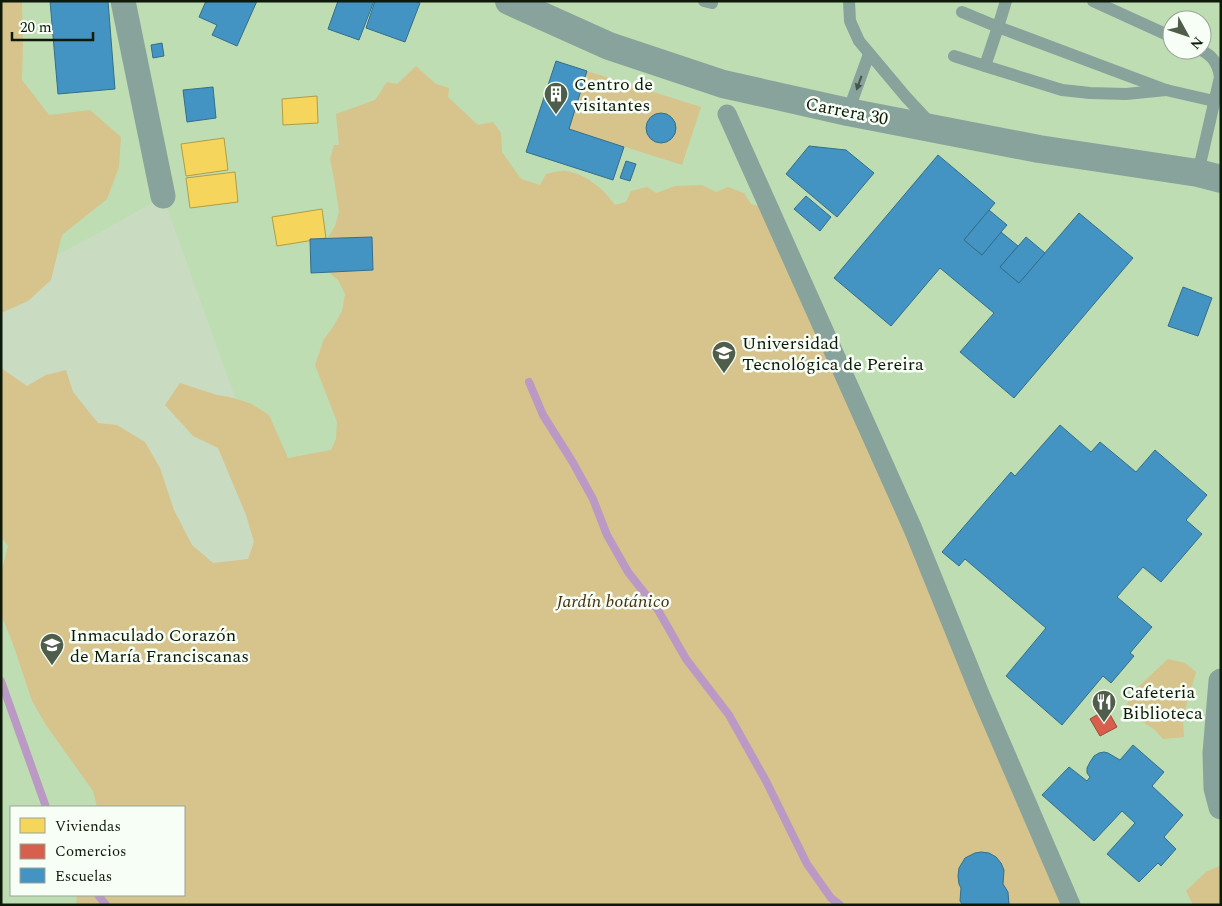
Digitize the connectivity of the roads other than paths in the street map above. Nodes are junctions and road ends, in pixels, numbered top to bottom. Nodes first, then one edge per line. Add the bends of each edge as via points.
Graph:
1 (123, 1) edge
2 (509, 1) edge
3 (849, 1) edge
4 (1006, 1) edge
5 (1093, 1) edge
6 (962, 12) dead end
7 (998, 27) junction
8 (1162, 32) edge
9 (869, 54) junction
10 (954, 56) dead end
11 (1212, 57) edge
12 (985, 66) junction
13 (1166, 90) junction
14 (1214, 101) junction
15 (848, 112) junction
16 (727, 114) dead end
17 (935, 129) junction
18 (1213, 175) edge
19 (163, 196) dead end
20 (1221, 681) edge
21 (1221, 807) edge
22 (1071, 905) edge

1 - 19 street
2 - 15 street, Carrera 30 via 609,46 723,84
3 - 9 lane via 850,22
4 - 7 lane
5 - 8 lane
6 - 7 lane
7 - 12 lane
7 - 13 lane
9 -> 15 lane
9 - 17 lane
10 - 12 lane
11 - 14 lane via 1220,77
12 - 13 lane via 1062,90 1090,94
13 - 14 lane
14 - 18 lane
15 - 17 street, Carrera 30
16 - 22 street via 913,529
17 - 18 street, Carrera 30 via 1039,149
20 - 21 street via 1215,753 1216,788

